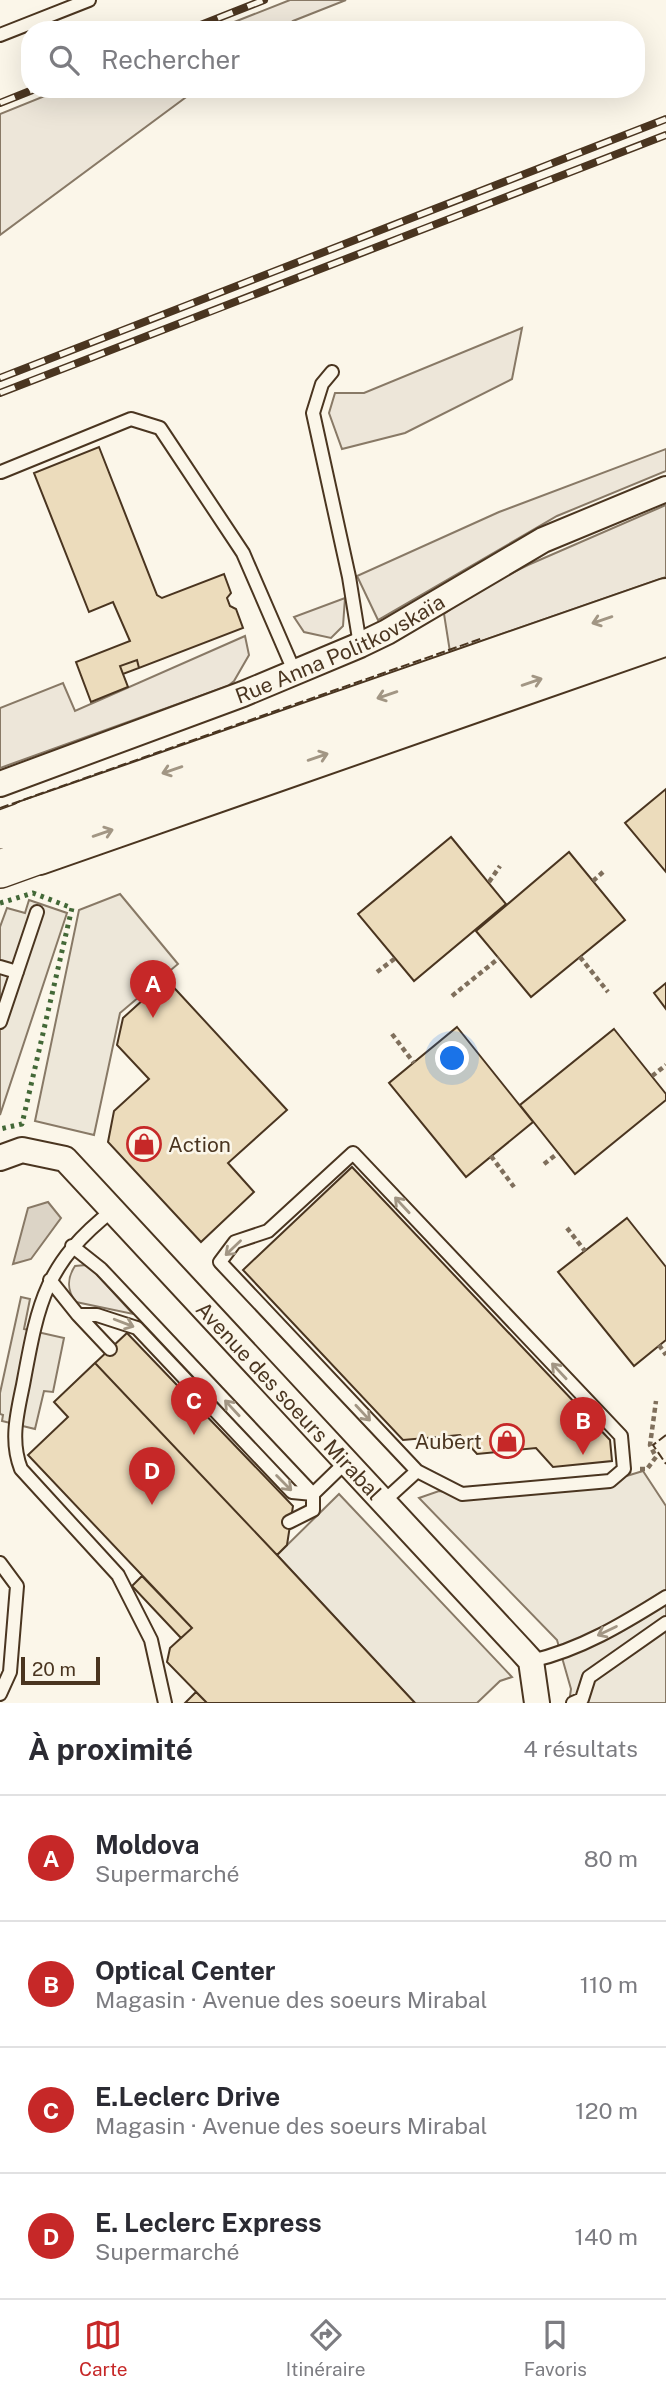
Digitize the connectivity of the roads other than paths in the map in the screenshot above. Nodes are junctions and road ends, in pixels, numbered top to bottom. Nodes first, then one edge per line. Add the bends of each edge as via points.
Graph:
1 (89, 0) edge
2 (34, 21) edge
3 (21, 26) edge
4 (0, 34) edge
5 (332, 372) dead end
6 (1, 472) edge
7 (666, 489) edge
8 (666, 598) edge
9 (666, 636) edge
10 (360, 645) junction
11 (295, 673) junction
12 (0, 784) edge
13 (22, 835) edge
14 (0, 869) edge
15 (37, 912) dead end
16 (0, 967) edge
17 (16, 972) junction
18 (0, 1022) edge
19 (0, 1158) edge
20 (113, 1210) junction
21 (72, 1247) junction
22 (50, 1280) junction
23 (78, 1315) junction
24 (110, 1349) dead end
25 (345, 1463) junction
26 (417, 1471) junction
27 (313, 1494) junction
28 (383, 1502) junction
29 (289, 1522) dead end
30 (0, 1563) edge
31 (666, 1597) edge
32 (666, 1623) edge
33 (531, 1661) junction
34 (0, 1694) edge
35 (579, 1702) edge
36 (165, 1703) edge
37 (537, 1703) edge

1 - 2 lane
3 - 4 lane
5 - 10 lane via 322,384 313,413
6 - 11 lane via 131,419 160,428 243,553
7 - 10 street, Rue Anna Politkovskaïa via 543,540
8 -> 13 highway
13 -> 9 highway
10 - 11 street, Rue Anna Politkovskaïa
11 - 12 street, Rue Anna Politkovskaïa
13 - 14 main road
15 - 17 lane
16 - 17 lane
17 - 18 lane
19 - 20 street, Avenue des soeurs Mirabal via 22,1150 65,1159
20 - 21 lane
20 - 25 street, Avenue des soeurs Mirabal
21 - 22 lane
27 -> 21 lane via 101,1269
22 - 23 lane
22 - 36 lane via 37,1309 14,1452 21,1469 118,1575 152,1640
23 - 24 lane
23 -> 27 lane via 97,1315 137,1328 292,1492
25 - 27 lane
25 - 28 street, Avenue des soeurs Mirabal
26 -> 26 lane via 461,1494 610,1481 624,1469 621,1436 353,1153 268,1231 235,1242 220,1262
26 - 28 lane
27 - 29 lane via 313,1510
28 - 33 street, Avenue des soeurs Mirabal
30 - 34 lane via 17,1586 10,1672
31 -> 33 lane via 561,1654
32 - 35 lane via 589,1677
33 - 37 street

